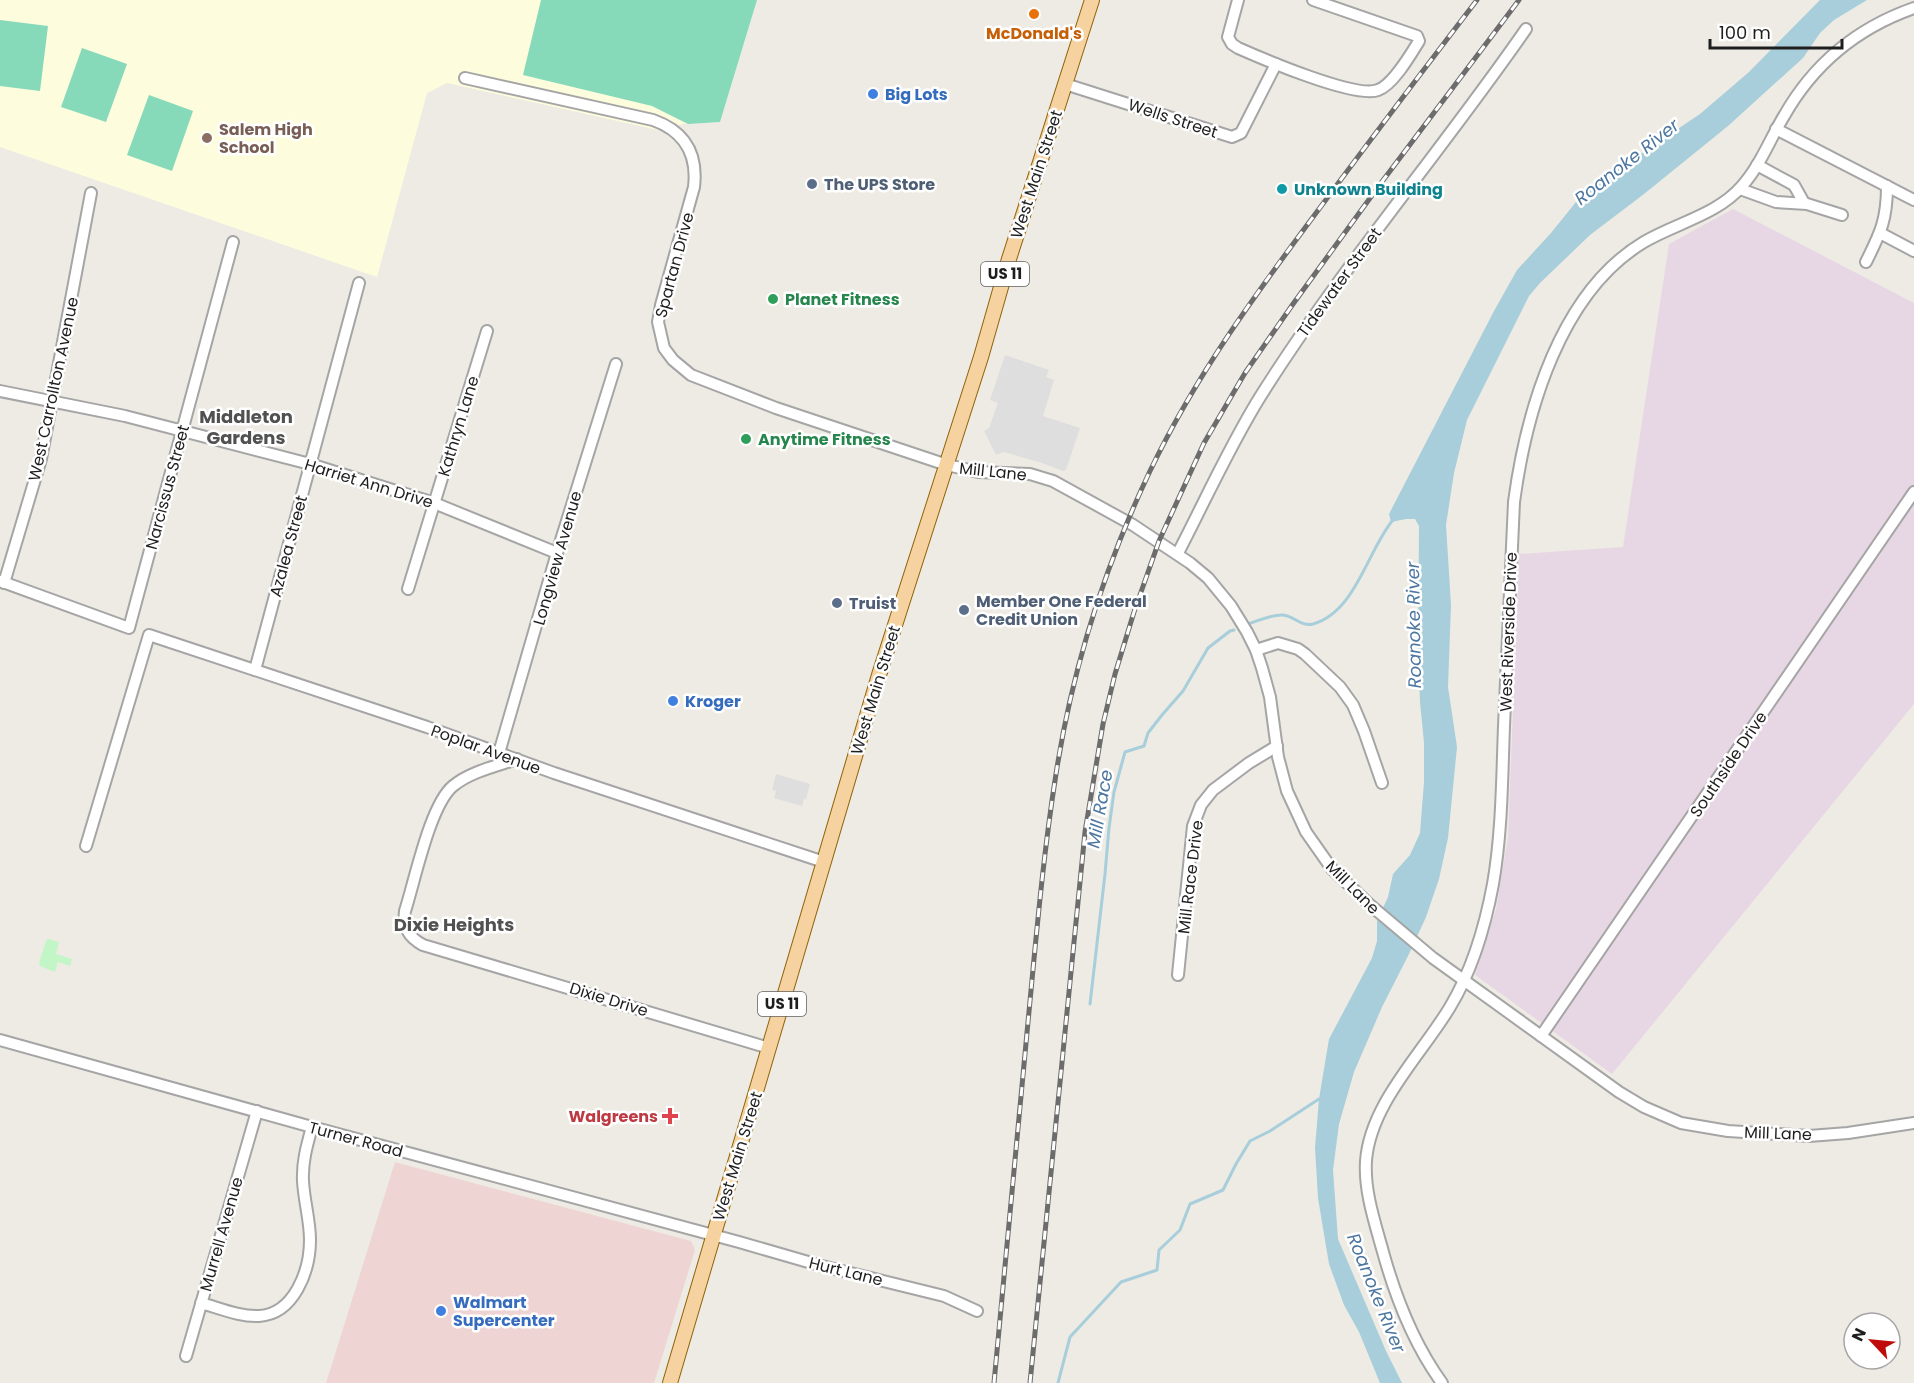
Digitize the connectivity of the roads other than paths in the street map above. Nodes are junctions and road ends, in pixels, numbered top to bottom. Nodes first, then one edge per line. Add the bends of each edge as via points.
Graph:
1 (1092, 0) edge
2 (1238, 0) edge
3 (1313, 0) edge
4 (1914, 9) edge
5 (1526, 29) dead end
6 (1276, 64) junction
7 (465, 78) dead end
8 (1065, 84) junction
9 (1776, 129) junction
10 (1757, 165) junction
11 (1887, 186) junction
12 (1740, 189) junction
13 (91, 193) dead end
14 (1914, 200) edge
15 (1804, 204) junction
16 (1842, 215) dead end
17 (1880, 234) junction
18 (233, 242) dead end
19 (1914, 251) edge
20 (1866, 261) dead end
21 (359, 283) dead end
22 (487, 331) dead end
23 (616, 364) dead end
24 (0, 391) edge
25 (51, 401) junction
26 (182, 430) junction
27 (310, 464) junction
28 (947, 465) junction
29 (1914, 492) edge
30 (434, 503) junction
31 (557, 552) junction
32 (1178, 553) junction
33 (2, 582) edge
34 (408, 589) dead end
35 (1256, 650) junction
36 (255, 670) junction
37 (1276, 746) junction
38 (499, 753) junction
39 (517, 759) junction
40 (1382, 783) dead end
41 (86, 846) dead end
42 (824, 862) junction
43 (1179, 975) dead end
44 (1465, 980) junction
45 (1541, 1036) junction
46 (0, 1040) edge
47 (769, 1048) junction
48 (257, 1111) junction
49 (1914, 1123) edge
50 (312, 1127) junction
51 (713, 1235) junction
52 (201, 1303) junction
53 (977, 1311) dead end
54 (186, 1356) dead end
55 (670, 1383) edge
56 (1442, 1383) edge

1 - 8 main road, West Main Street / US 11
2 - 6 street via 1229,40 1238,48
3 - 6 street via 1418,36 1419,41 1386,85 1371,92
4 - 9 street, West Riverside Drive via 1872,26 1838,49 1803,86
5 - 32 street, Tidewater Street via 1286,357 1246,421
6 - 8 street, Wells Street via 1241,133 1232,137
7 - 28 street, Spartan Drive via 652,120 673,129 692,157 695,177 661,305 658,322 664,348 691,375
8 - 28 main road, West Main Street / US 11
9 - 10 street, West Riverside Drive
9 - 11 street
10 - 12 street, West Riverside Drive
10 - 15 street via 1794,185
11 - 14 street
11 - 17 street
12 - 15 street via 1776,202
12 - 44 street, West Riverside Drive via 1720,205 1645,241 1603,274 1565,331 1539,390 1526,434 1514,502 1498,852 1486,916
13 - 25 street, West Carrollton Avenue
15 - 16 street
17 - 19 street
17 - 20 street
18 - 26 street, Narcissus Street
21 - 27 street, Azalea Street
22 - 30 street, Kathryn Lane
23 - 31 street, Longview Avenue
24 - 25 street, Harriet Ann Drive
25 - 26 street, Harriet Ann Drive
25 - 33 street, West Carrollton Avenue via 38,472
26 - 27 street, Harriet Ann Drive
26 - 33 street, Narcissus Street via 129,628
27 - 30 street, Harriet Ann Drive
27 - 36 street, Azalea Street
28 - 32 street, Mill Lane via 978,472 1030,474 1053,481
28 - 42 main road, West Main Street / US 11
29 - 45 street, Southside Drive
30 - 31 street, Harriet Ann Drive
30 - 34 street, Kathryn Lane
31 - 38 street, Longview Avenue
32 - 35 street, Mill Lane via 1220,592
35 - 37 street, Mill Lane via 1270,697
35 - 40 street via 1278,643 1298,649 1340,687 1353,705
36 - 38 street, Poplar Avenue
36 - 41 street, Poplar Avenue via 149,635
37 - 43 street, Mill Race Drive via 1222,783 1201,804 1193,826
37 - 44 street, Mill Lane via 1287,791 1306,832 1332,869 1377,911
38 - 39 street, Poplar Avenue
39 - 42 street, Poplar Avenue
39 - 47 street, Dixie Drive via 453,786 439,803 405,910 407,932 416,941 449,952
42 - 47 main road, West Main Street / US 11
44 - 45 street, Mill Lane
44 - 56 street, West Riverside Drive via 1382,1109 1372,1131 1366,1161 1368,1195 1400,1307
45 - 49 street, Mill Lane via 1644,1107 1700,1127 1809,1136
46 - 48 street, Turner Road
47 - 51 main road, West Main Street / US 11
48 - 50 street, Turner Road
48 - 52 street, Murrell Avenue
50 - 51 street, Turner Road
50 - 52 street via 303,1166 310,1250 298,1290 277,1311 260,1316
51 - 53 street, Hurt Lane via 944,1296
51 - 55 main road, West Main Street / US 11
52 - 54 street, Murrell Avenue

